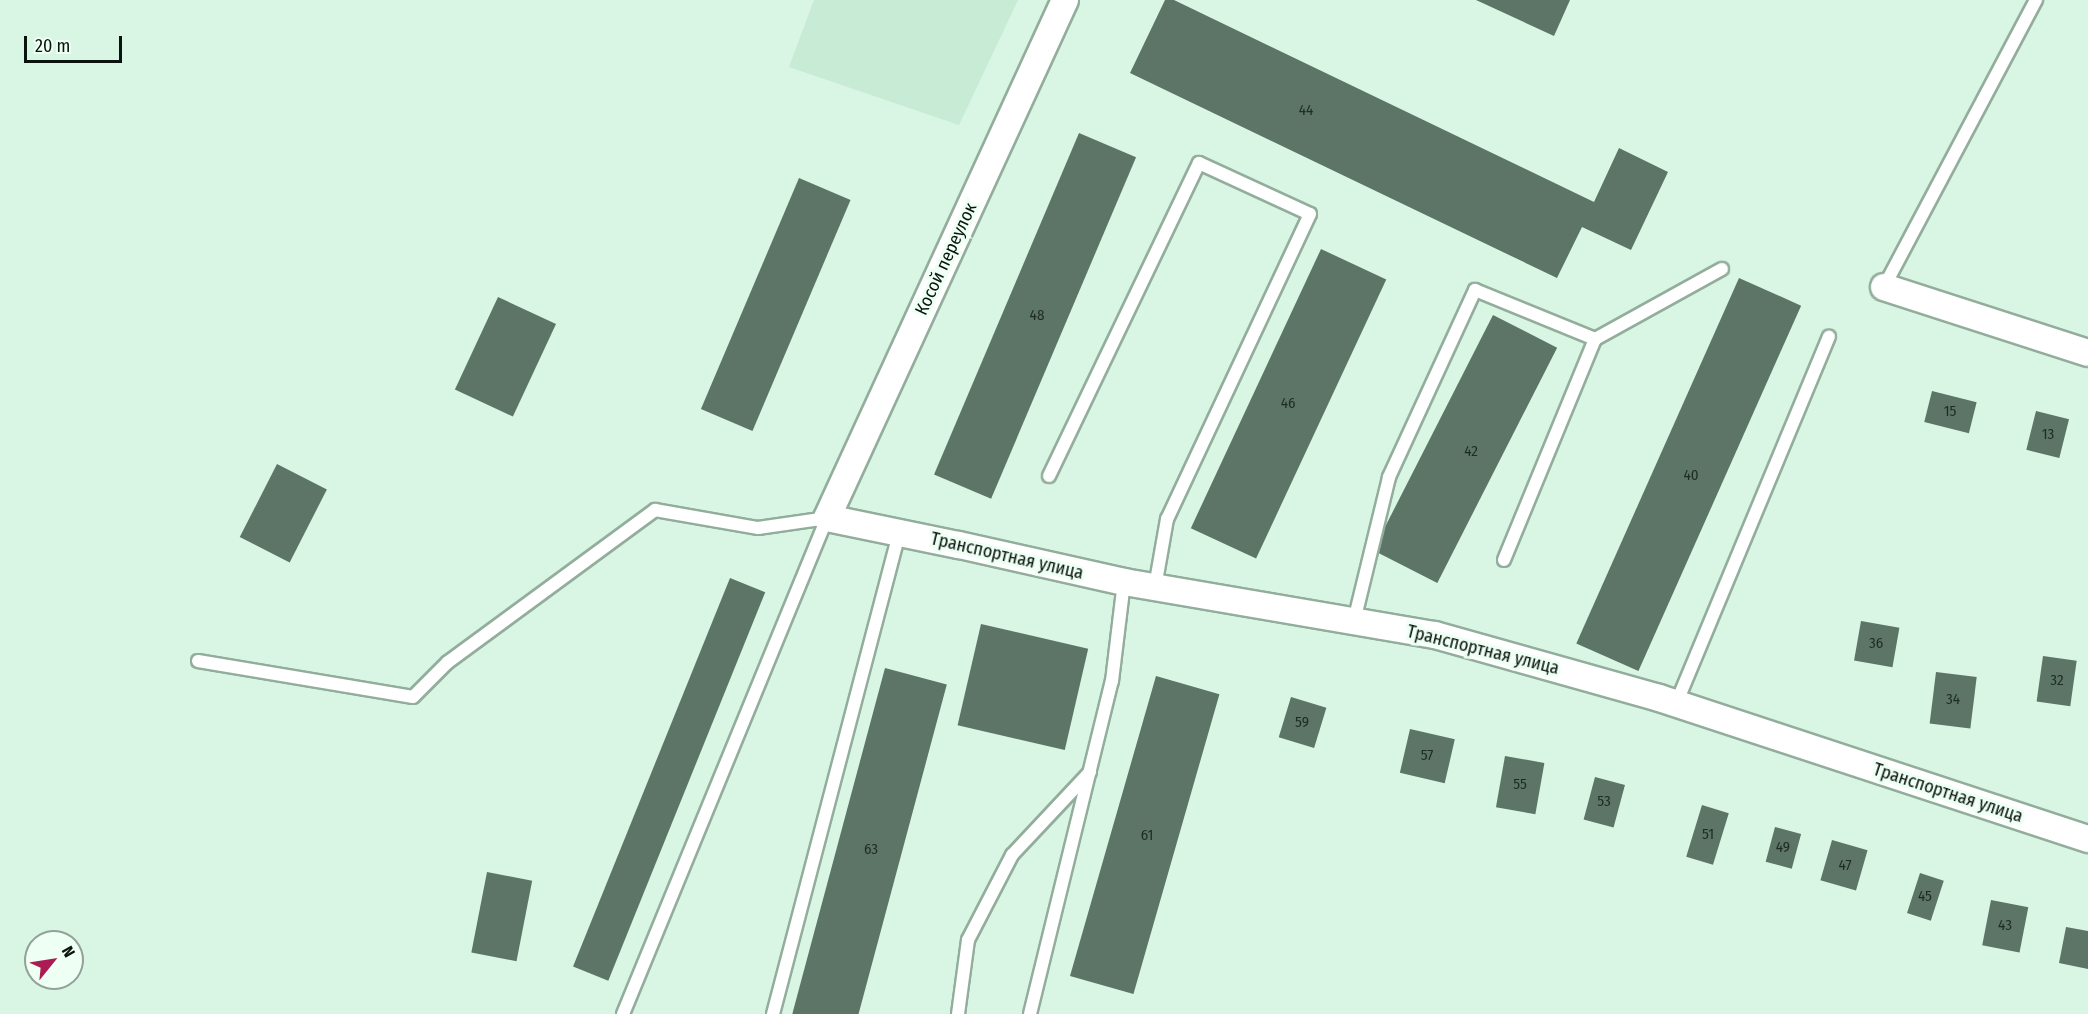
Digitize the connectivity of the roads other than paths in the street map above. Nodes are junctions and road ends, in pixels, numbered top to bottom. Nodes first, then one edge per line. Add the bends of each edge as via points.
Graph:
1 (1065, 0) edge
2 (2036, 0) edge
3 (1722, 269) dead end
4 (1884, 287) joint
5 (1829, 337) dead end
6 (1595, 339) junction
7 (2088, 353) edge
8 (1049, 476) dead end
9 (827, 518) junction
10 (899, 533) junction
11 (1504, 560) dead end
12 (1124, 582) junction
13 (1155, 587) junction
14 (1354, 621) junction
15 (198, 662) dead end
16 (1676, 704) junction
17 (1090, 771) junction
18 (2088, 839) edge
19 (623, 1014) edge
20 (772, 1014) edge
21 (958, 1014) edge
22 (1030, 1014) edge

1 - 9 street, Косой переулок
2 - 4 lane
3 - 6 lane
4 - 7 street
5 - 16 lane
6 - 11 lane
6 - 14 lane via 1475,290 1389,477
8 - 13 lane via 1198,163 1310,214 1167,519
9 - 10 street, Транспортная улица
9 - 15 lane via 758,528 655,510 448,662 413,697
9 - 19 lane
10 - 12 street, Транспортная улица
10 - 20 lane
12 - 13 street, Транспортная улица
12 - 17 lane via 1112,681
13 - 14 street, Транспортная улица
14 - 16 street, Транспортная улица via 1436,635
16 - 18 street, Транспортная улица
17 - 21 lane via 1012,855 968,940
17 - 22 lane

